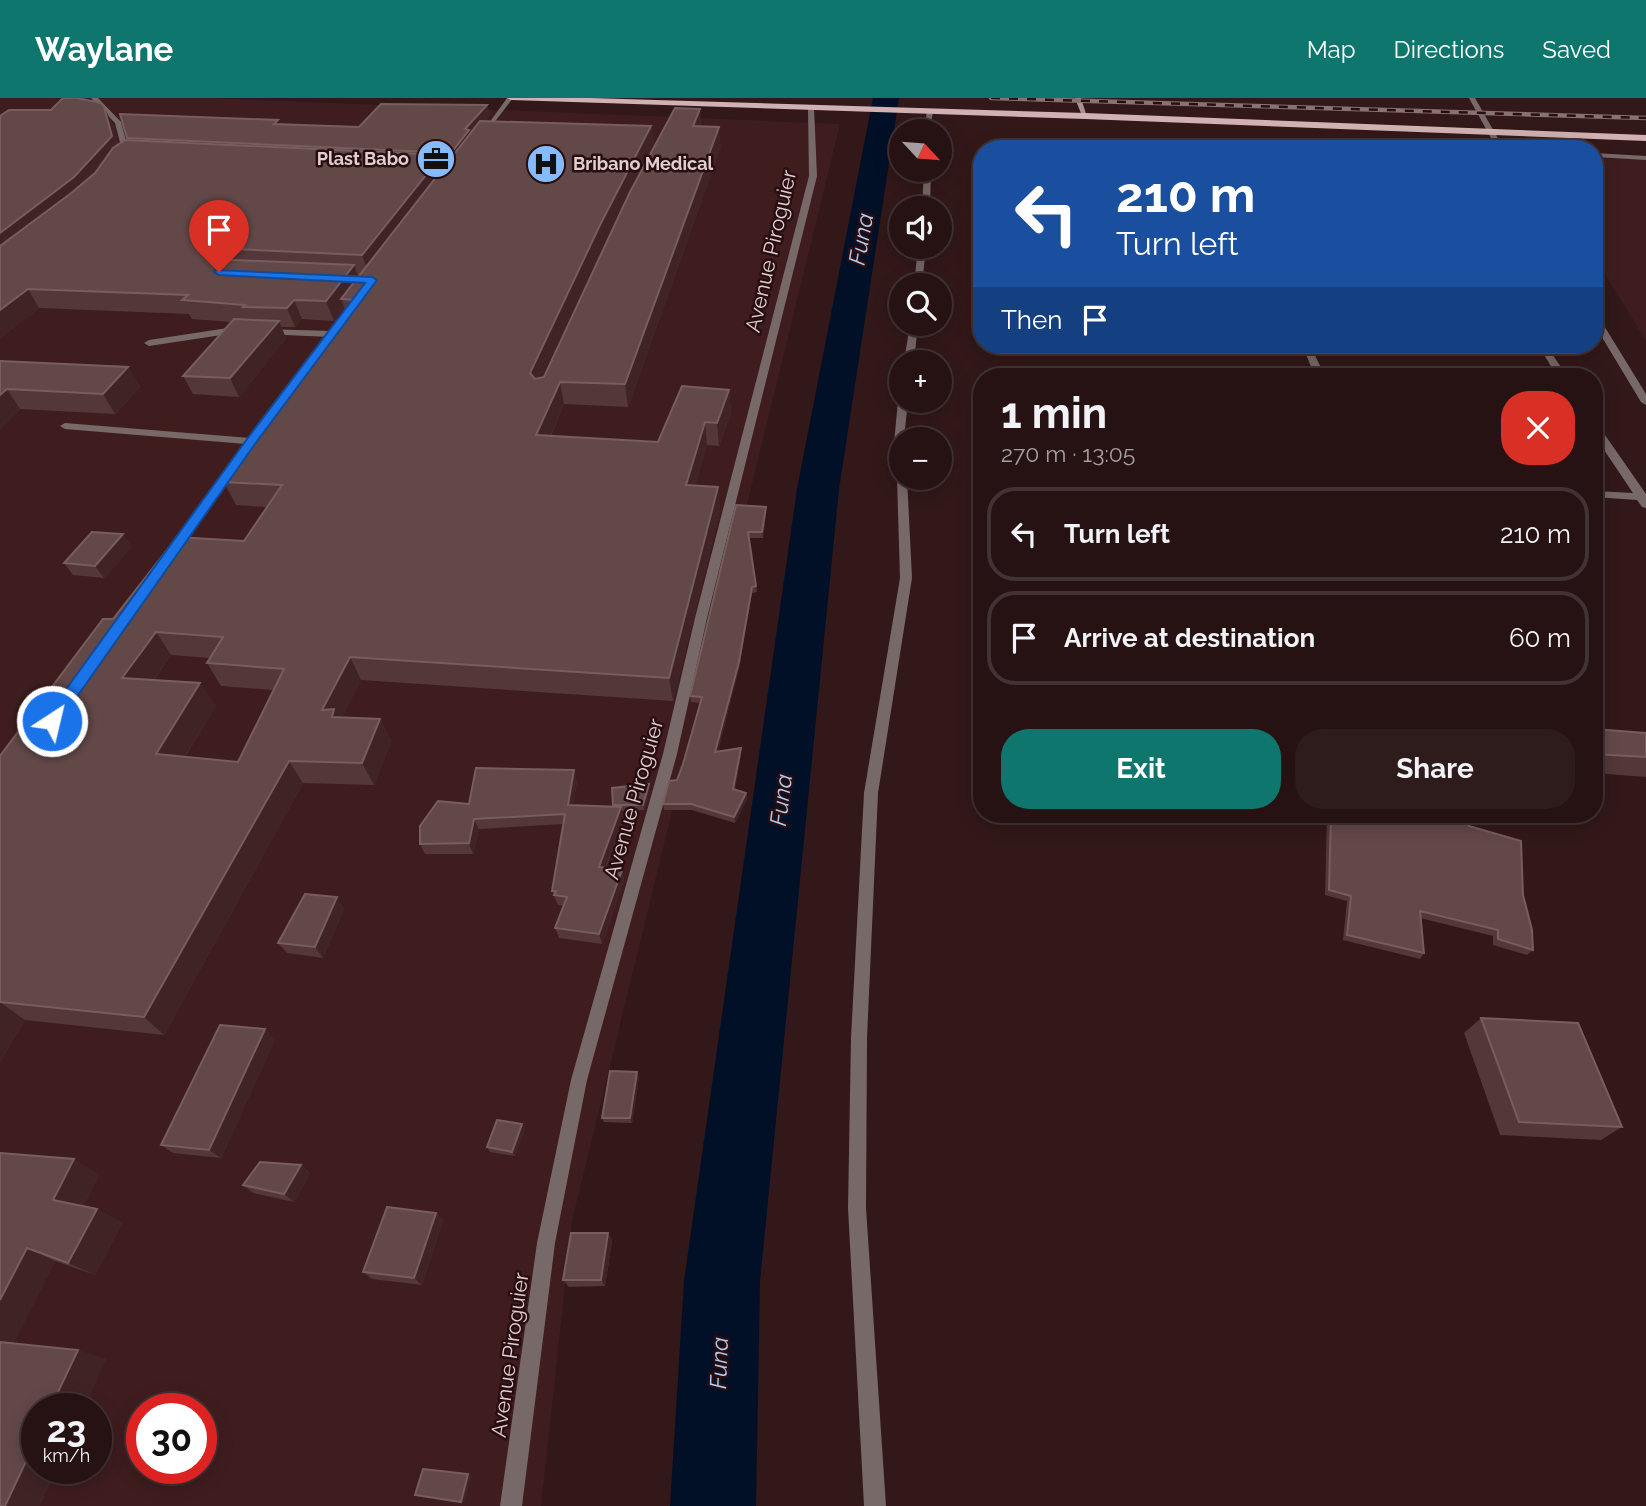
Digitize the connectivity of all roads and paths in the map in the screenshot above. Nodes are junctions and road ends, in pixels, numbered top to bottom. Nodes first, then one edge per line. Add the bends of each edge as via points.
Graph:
1 (94, 98) edge
2 (510, 98) edge
3 (1078, 98) edge
4 (1472, 98) edge
5 (811, 108) junction
6 (930, 111) junction
7 (1084, 116) junction
8 (929, 119) edge
9 (1493, 134) junction
10 (1646, 138) edge
11 (1497, 140) edge
12 (472, 148) edge
13 (128, 155) edge
14 (1603, 156) edge
15 (1646, 158) edge
16 (339, 323) edge
17 (1603, 331) edge
18 (331, 334) junction
19 (149, 343) dead end
20 (1646, 402) edge
21 (65, 426) dead end
22 (1603, 439) edge
23 (251, 441) junction
24 (902, 490) edge
25 (1603, 495) edge
26 (1644, 500) edge
27 (163, 564) edge
28 (511, 1506) edge
29 (875, 1506) edge

1 - 13 street via 118,122
2 - 5 main road
2 - 12 street
3 - 7 main road
4 - 9 street
5 - 6 main road
5 - 28 street, Avenue Piroguier via 810,189 670,754 579,1080 546,1243
6 - 7 main road
6 - 8 street
7 - 9 main road
9 - 10 main road
9 - 11 street
14 - 15 street
16 - 18 street
17 - 20 street
18 - 19 street via 228,331
18 - 23 street
21 - 23 street
22 - 26 street
23 - 27 street
24 - 29 street via 906,578 872,793 859,1038 857,1208
25 - 26 street

